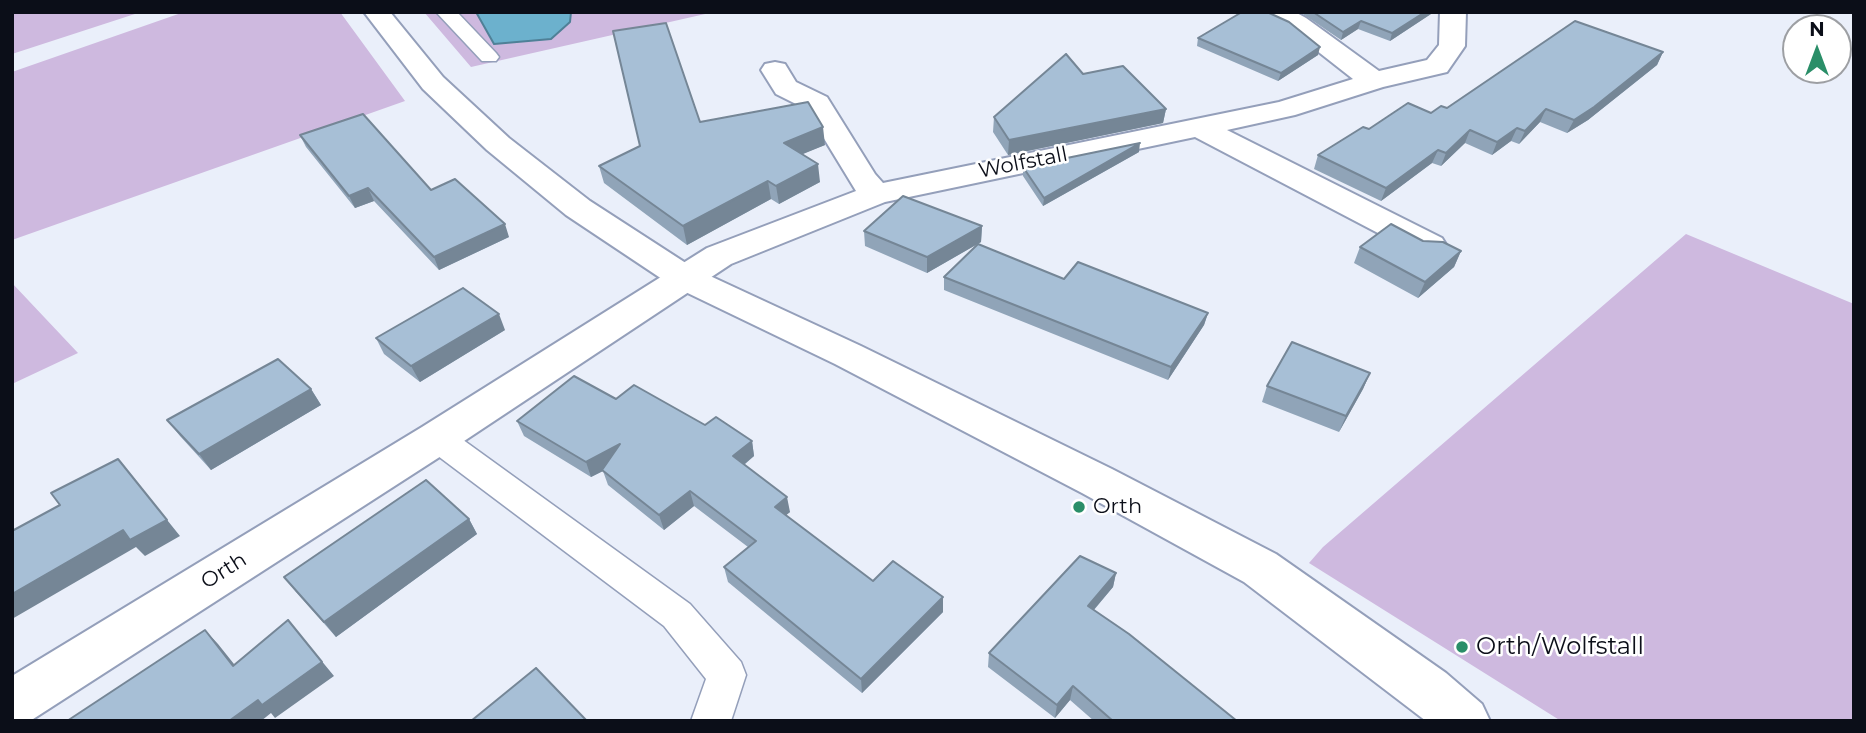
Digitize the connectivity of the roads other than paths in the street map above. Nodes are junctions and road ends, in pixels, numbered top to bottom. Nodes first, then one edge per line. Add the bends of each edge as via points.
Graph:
1 (376, 12) edge
2 (446, 12) edge
3 (1274, 12) edge
4 (1453, 12) edge
5 (489, 57) dead end
6 (775, 70) dead end
7 (1374, 81) junction
8 (1200, 128) junction
9 (876, 194) junction
10 (1430, 246) edge
11 (683, 277) junction
12 (437, 438) junction
13 (12, 704) edge
14 (711, 721) edge
15 (1464, 721) edge

1 - 11 street via 433,83 499,144 578,208
2 - 5 lane
3 - 7 street via 1297,23
4 - 7 street, Wolfstall via 1452,46 1437,66
6 - 9 street via 786,88 817,103 862,179
7 - 8 street, Wolfstall via 1285,109
8 - 9 street, Wolfstall
8 - 10 street
9 - 11 street, Wolfstall via 719,256
11 - 12 street, Orth
11 - 15 street via 848,355 1260,568
12 - 13 street, Orth
12 - 14 lane via 677,615 727,674

